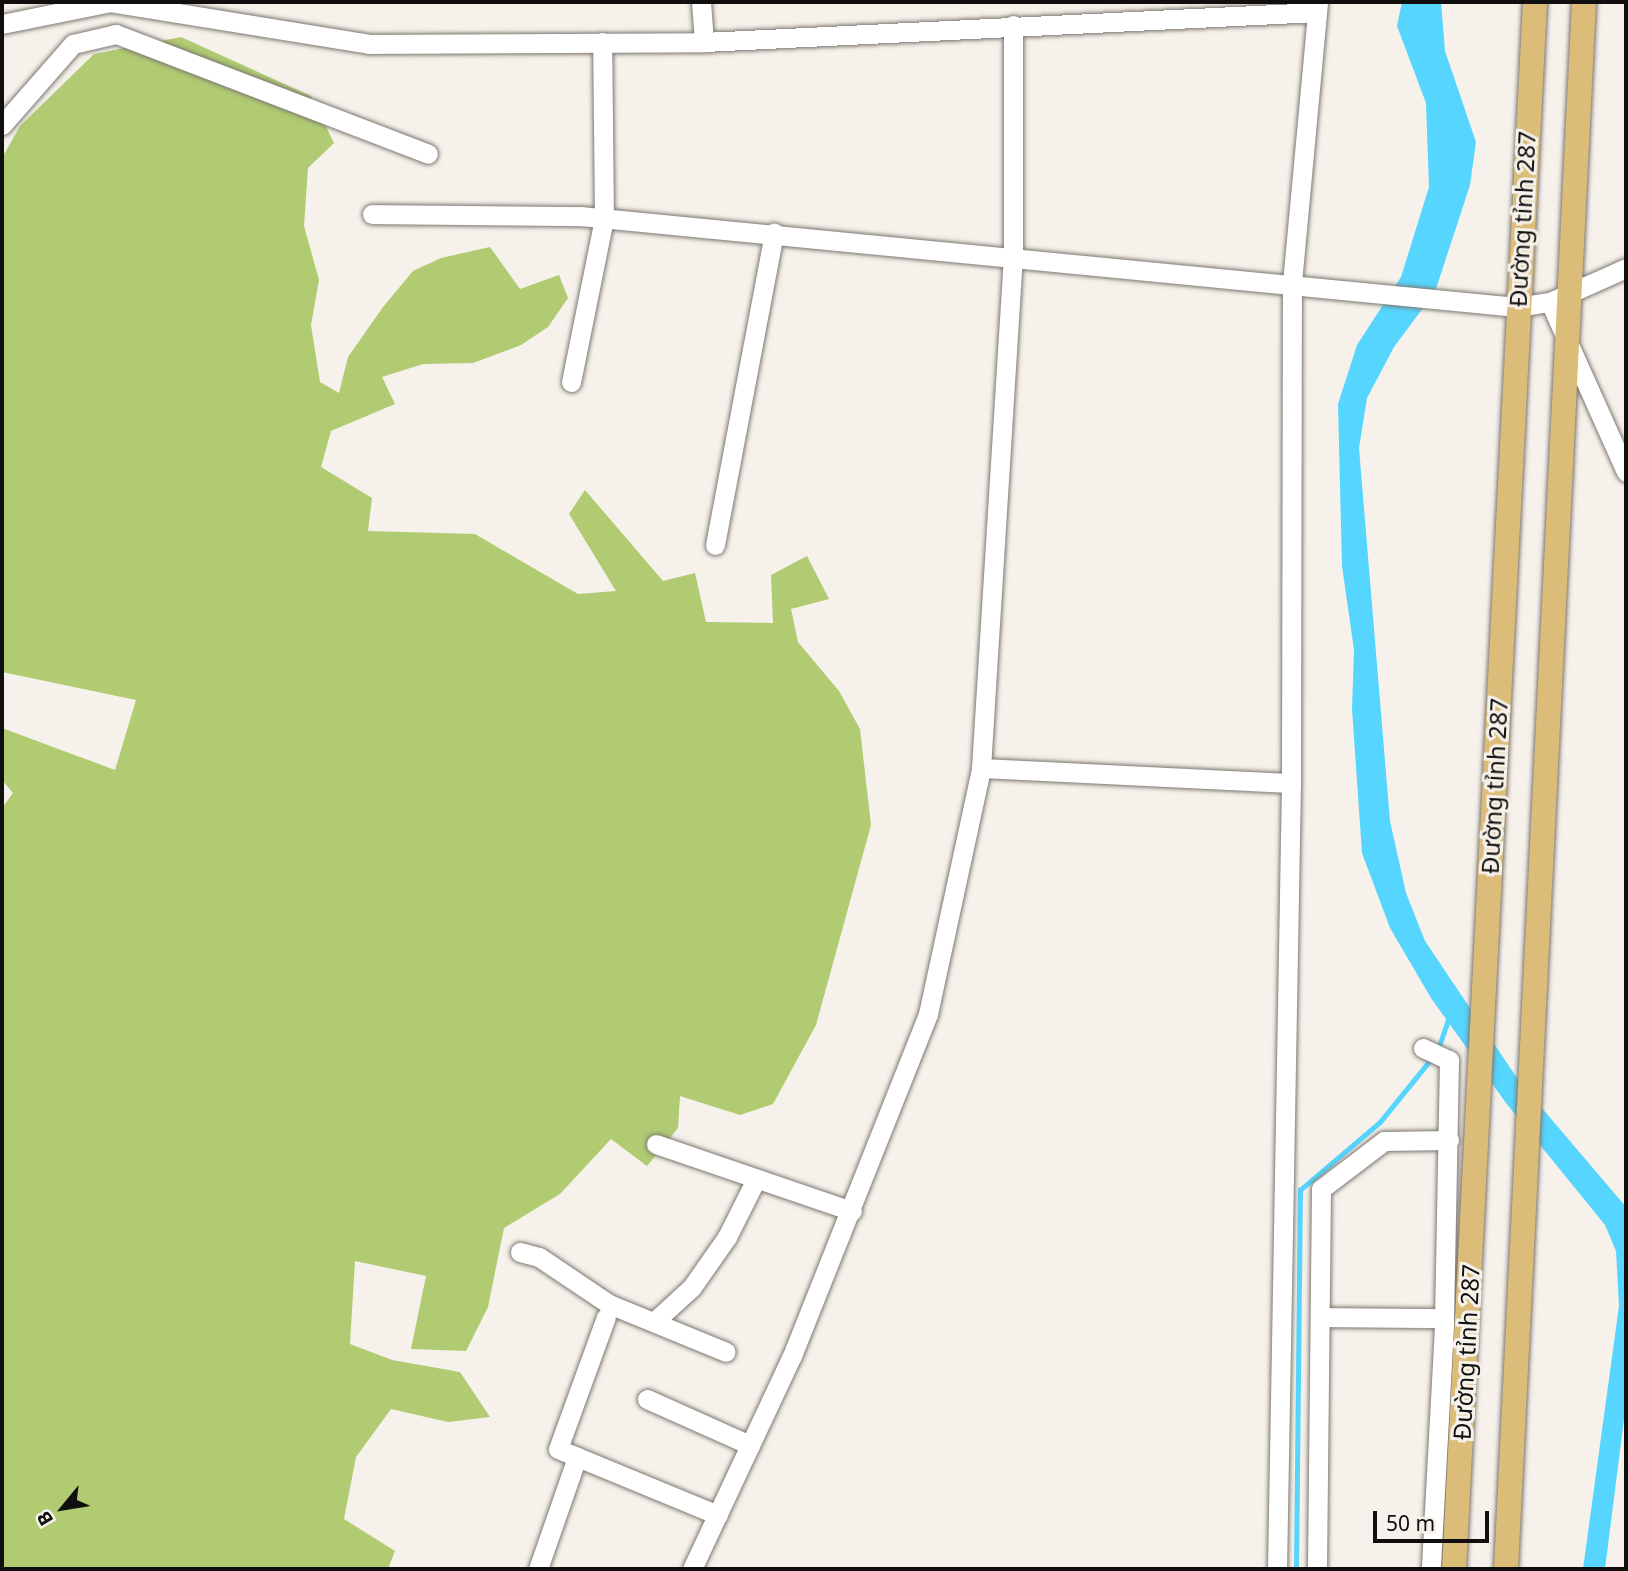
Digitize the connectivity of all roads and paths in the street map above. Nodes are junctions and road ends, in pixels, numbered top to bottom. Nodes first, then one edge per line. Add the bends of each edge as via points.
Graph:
1 (110, 2) edge
2 (701, 2) edge
3 (1173, 2) edge
4 (1535, 2) edge
5 (1584, 2) edge
6 (1318, 7) edge
7 (1141, 19) junction
8 (2, 24) edge
9 (1013, 25) junction
10 (603, 42) junction
11 (704, 42) junction
12 (2, 125) edge
13 (428, 154) dead end
14 (372, 215) dead end
15 (604, 219) junction
16 (774, 233) junction
17 (1013, 255) junction
18 (1626, 268) edge
19 (1292, 283) junction
20 (1560, 298) junction
21 (1517, 307) junction
22 (1569, 345) junction
23 (571, 382) dead end
24 (1626, 472) edge
25 (715, 545) dead end
26 (981, 768) junction
27 (1291, 783) junction
28 (1423, 1048) dead end
29 (1447, 1059) junction
30 (1480, 1075) junction
31 (1449, 1140) junction
32 (656, 1144) dead end
33 (756, 1179) junction
34 (852, 1211) junction
35 (520, 1252) dead end
36 (606, 1317) dead end
37 (1323, 1317) junction
38 (1444, 1318) junction
39 (655, 1321) junction
40 (726, 1352) dead end
41 (647, 1399) dead end
42 (750, 1445) junction
43 (577, 1457) junction
44 (718, 1515) junction
45 (538, 1569) edge
46 (692, 1569) edge
47 (1278, 1569) edge
48 (1317, 1569) edge
49 (1431, 1569) edge
50 (1454, 1569) edge
51 (1506, 1569) edge

1 - 8 street
1 - 10 street via 368,44
2 - 11 street
3 - 7 street
4 - 21 main road, Đường tỉnh 287
5 - 20 main road, Đường tỉnh 287
6 - 7 street
6 - 19 street
7 - 9 street
9 - 11 street
9 - 17 street
10 - 11 street
10 - 15 street
12 - 13 street via 74,44 116,34
14 - 15 street
15 - 16 street
15 - 23 street
16 - 17 street
16 - 25 street
17 - 19 street
17 - 26 street
18 - 20 street
19 - 21 street
19 - 27 street
20 - 21 street
20 - 22 main road, Đường tỉnh 287
21 - 30 main road, Đường tỉnh 287
22 - 24 street
22 - 51 main road, Đường tỉnh 287
26 - 27 street
26 - 34 street via 928,1014
27 - 47 street
28 - 29 street
29 - 30 street
29 - 31 street
30 - 50 main road, Đường tỉnh 287
31 - 37 street via 1384,1141 1321,1189
31 - 38 street
32 - 33 street
33 - 34 street
33 - 39 street via 727,1237 692,1287
34 - 42 street
35 - 39 street via 539,1258 606,1303
36 - 43 street via 558,1449
37 - 38 street
37 - 48 street
38 - 49 street
39 - 40 street
41 - 42 street
42 - 44 street
43 - 44 street
43 - 45 street
44 - 46 street

